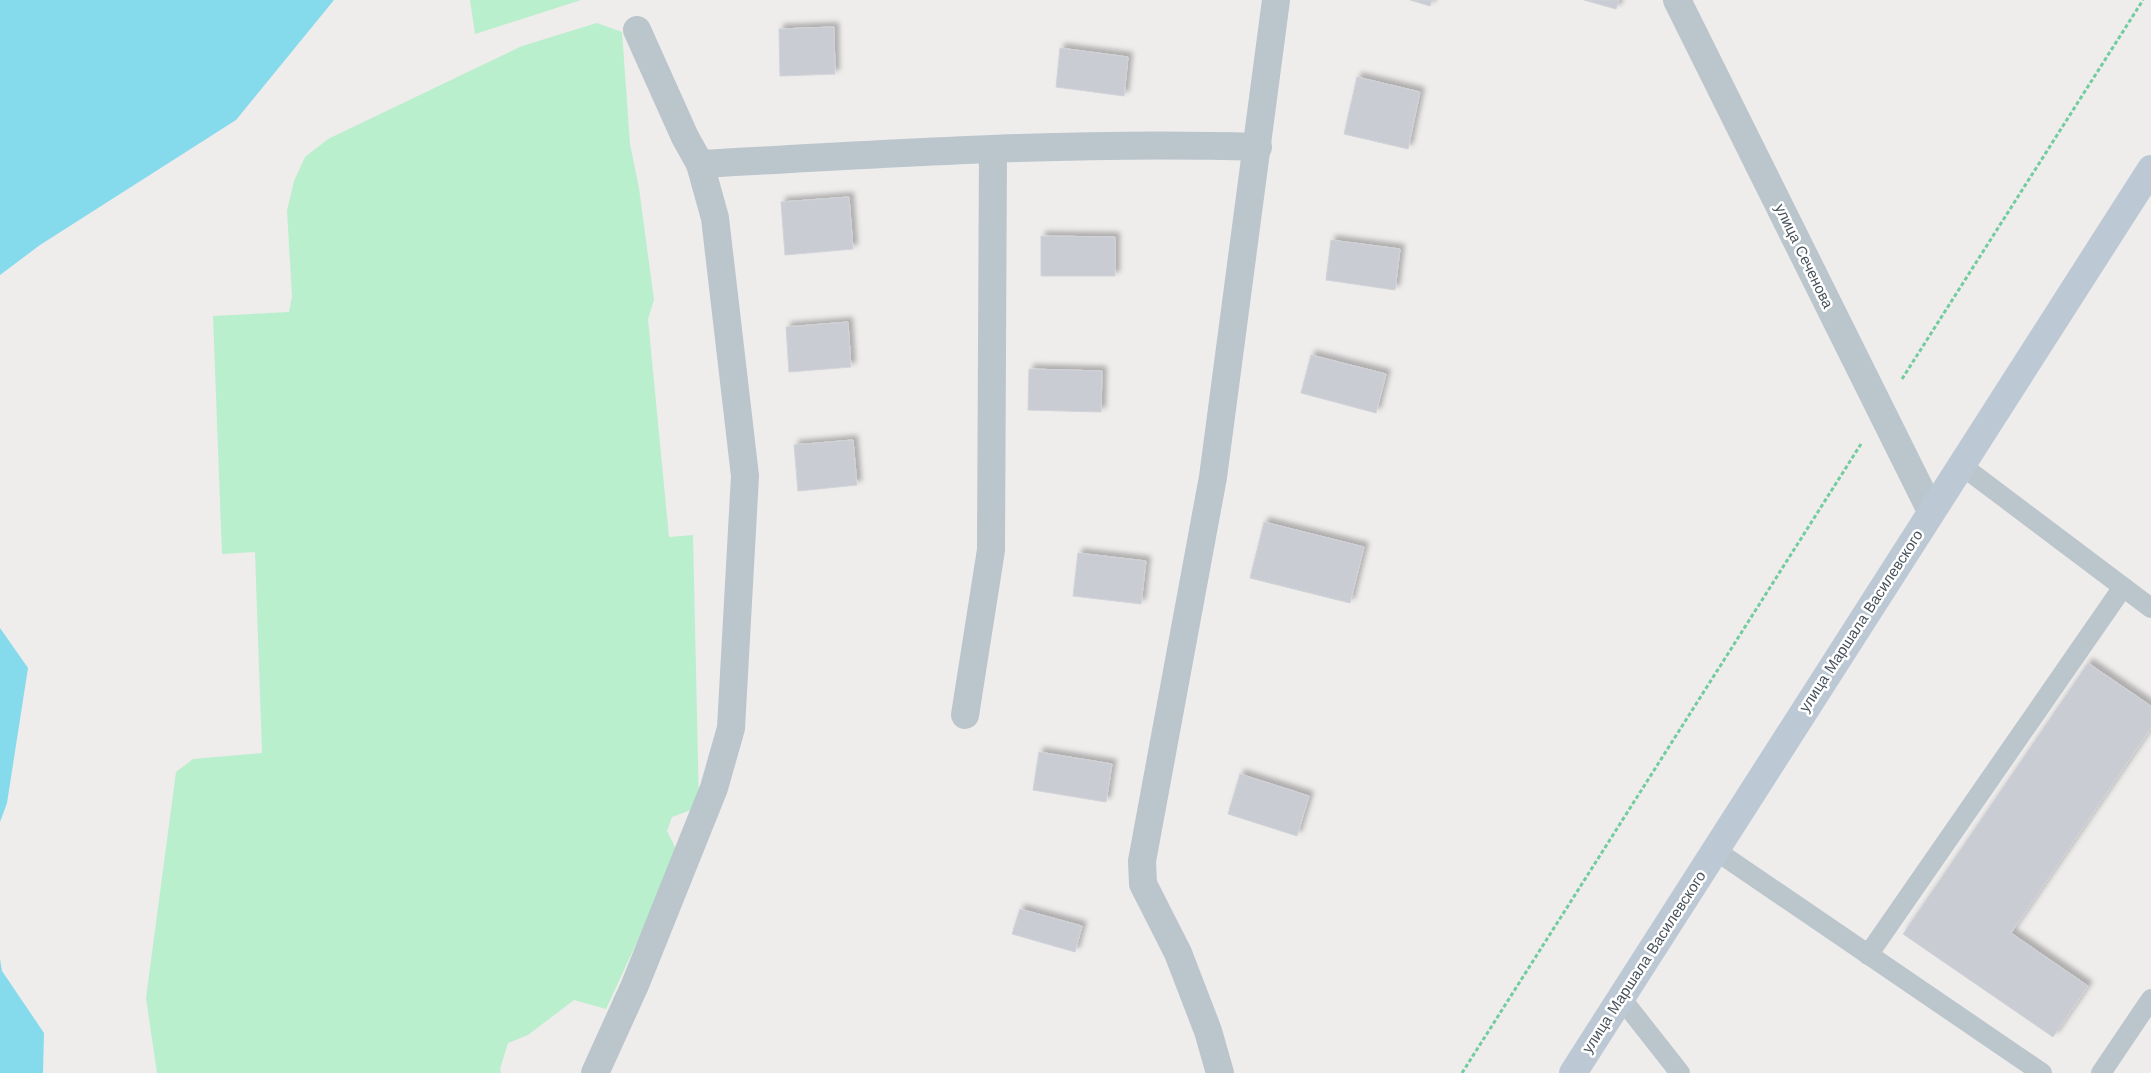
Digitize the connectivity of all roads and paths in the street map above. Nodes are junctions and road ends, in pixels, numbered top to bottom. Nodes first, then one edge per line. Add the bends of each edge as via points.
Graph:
1 (1276, 0) edge
2 (1677, 0) edge
3 (2143, 0) edge
4 (636, 30) dead end
5 (1258, 147) junction
6 (993, 149) junction
7 (700, 164) junction
8 (2151, 170) edge
9 (1882, 412) junction
10 (1962, 464) junction
11 (1931, 511) junction
12 (2123, 587) junction
13 (2151, 608) edge
14 (965, 715) dead end
15 (1715, 850) junction
16 (1868, 955) junction
17 (1621, 998) junction
18 (2151, 1000) edge
19 (595, 1073) edge
20 (1220, 1073) edge
21 (1462, 1073) edge
22 (1573, 1073) edge
23 (1680, 1073) edge
24 (2042, 1073) edge
25 (2101, 1073) edge

1 - 5 street
2 - 9 street, улица Сеченова
3 - 9 path
4 - 7 street via 684,138
5 - 6 street via 1158,144
5 - 20 street via 1213,477 1142,860 1143,884 1178,953 1208,1031
6 - 7 street
6 - 14 street via 991,550
7 - 19 street via 715,218 745,476 731,728 710,796 635,985
8 - 10 street, улица Маршала Василевского
9 - 11 street, улица Сеченова
9 - 21 path
10 - 11 street, улица Маршала Василевского
10 - 12 lane
11 - 15 street, улица Маршала Василевского
12 - 13 lane
12 - 16 lane
15 - 16 lane
15 - 17 street, улица Маршала Василевского
16 - 24 lane
17 - 22 street, улица Маршала Василевского
17 - 23 lane
18 - 25 lane

